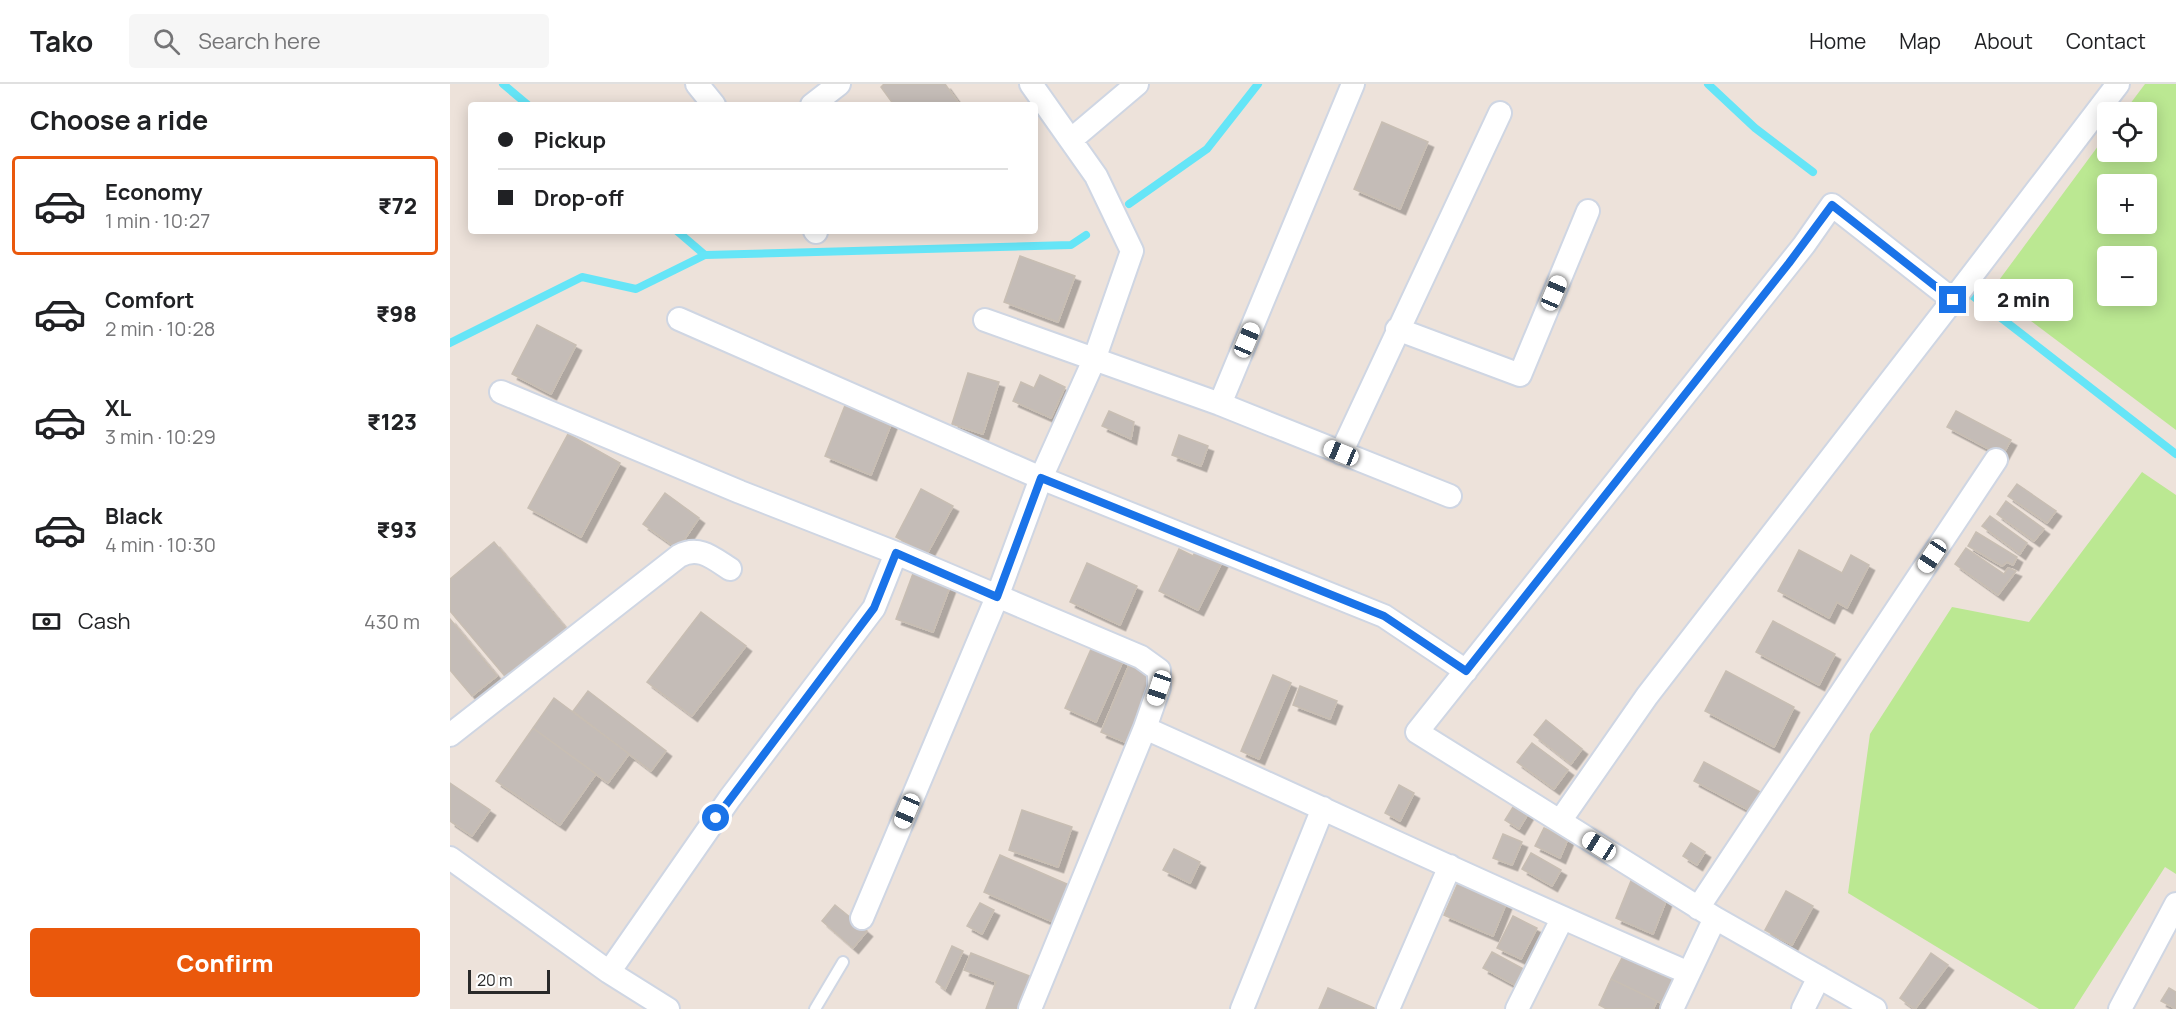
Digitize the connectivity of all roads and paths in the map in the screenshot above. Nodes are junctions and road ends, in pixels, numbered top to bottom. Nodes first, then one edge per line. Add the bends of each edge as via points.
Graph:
1 (697, 84) edge
2 (839, 84) edge
3 (1031, 84) edge
4 (1137, 84) edge
5 (1353, 84) edge
6 (2118, 84) edge
7 (712, 102) edge
8 (816, 102) edge
9 (1500, 113) dead end
10 (1072, 139) junction
11 (1588, 211) dead end
12 (1953, 300) junction
13 (679, 319) dead end
14 (985, 320) dead end
15 (1397, 329) junction
16 (1094, 360) junction
17 (501, 392) dead end
18 (1220, 404) junction
19 (1341, 453) junction
20 (1996, 460) dead end
21 (1041, 478) junction
22 (1450, 496) dead end
23 (896, 553) junction
24 (730, 569) dead end
25 (997, 597) junction
26 (1466, 671) junction
27 (1144, 728) junction
28 (450, 735) edge
29 (1323, 808) junction
30 (1560, 821) junction
31 (450, 858) edge
32 (1450, 866) junction
33 (2176, 904) edge
34 (1707, 913) junction
35 (862, 918) dead end
36 (1562, 919) junction
37 (843, 962) dead end
38 (609, 972) junction
39 (1689, 973) junction
40 (1819, 977) junction
41 (668, 1009) edge
42 (815, 1009) edge
43 (1030, 1009) edge
44 (1242, 1009) edge
45 (1388, 1009) edge
46 (1517, 1009) edge
47 (1672, 1009) edge
48 (1803, 1009) edge
49 (1875, 1009) edge
50 (2120, 1009) edge

1 - 7 street
2 - 8 street
3 - 10 street
4 - 10 street
5 - 18 street
6 - 12 street
9 - 15 street
10 - 16 street via 1096,176 1132,251
11 - 15 street via 1520,375
12 - 26 street via 1832,205
12 - 30 street via 1647,696
13 - 21 street
14 - 16 street
15 - 19 street
16 - 18 street
16 - 21 street
17 - 23 street
18 - 19 street
19 - 22 street
20 - 34 street
21 - 25 street
21 - 26 street via 1384,616
23 - 25 street
23 - 38 street via 874,608 730,798
24 - 28 street via 701,551 679,556
25 - 27 street via 1141,657 1159,670 1159,688
25 - 35 street
26 - 30 street via 1417,732
27 - 29 street
27 - 43 street
29 - 32 street
29 - 44 street
30 - 34 street
31 - 38 street
32 - 36 street
32 - 45 street
33 - 50 street
34 - 39 street
34 - 40 street
36 - 39 street
36 - 46 street
37 - 42 lane
38 - 41 street
39 - 47 street
40 - 48 street
40 - 49 street

